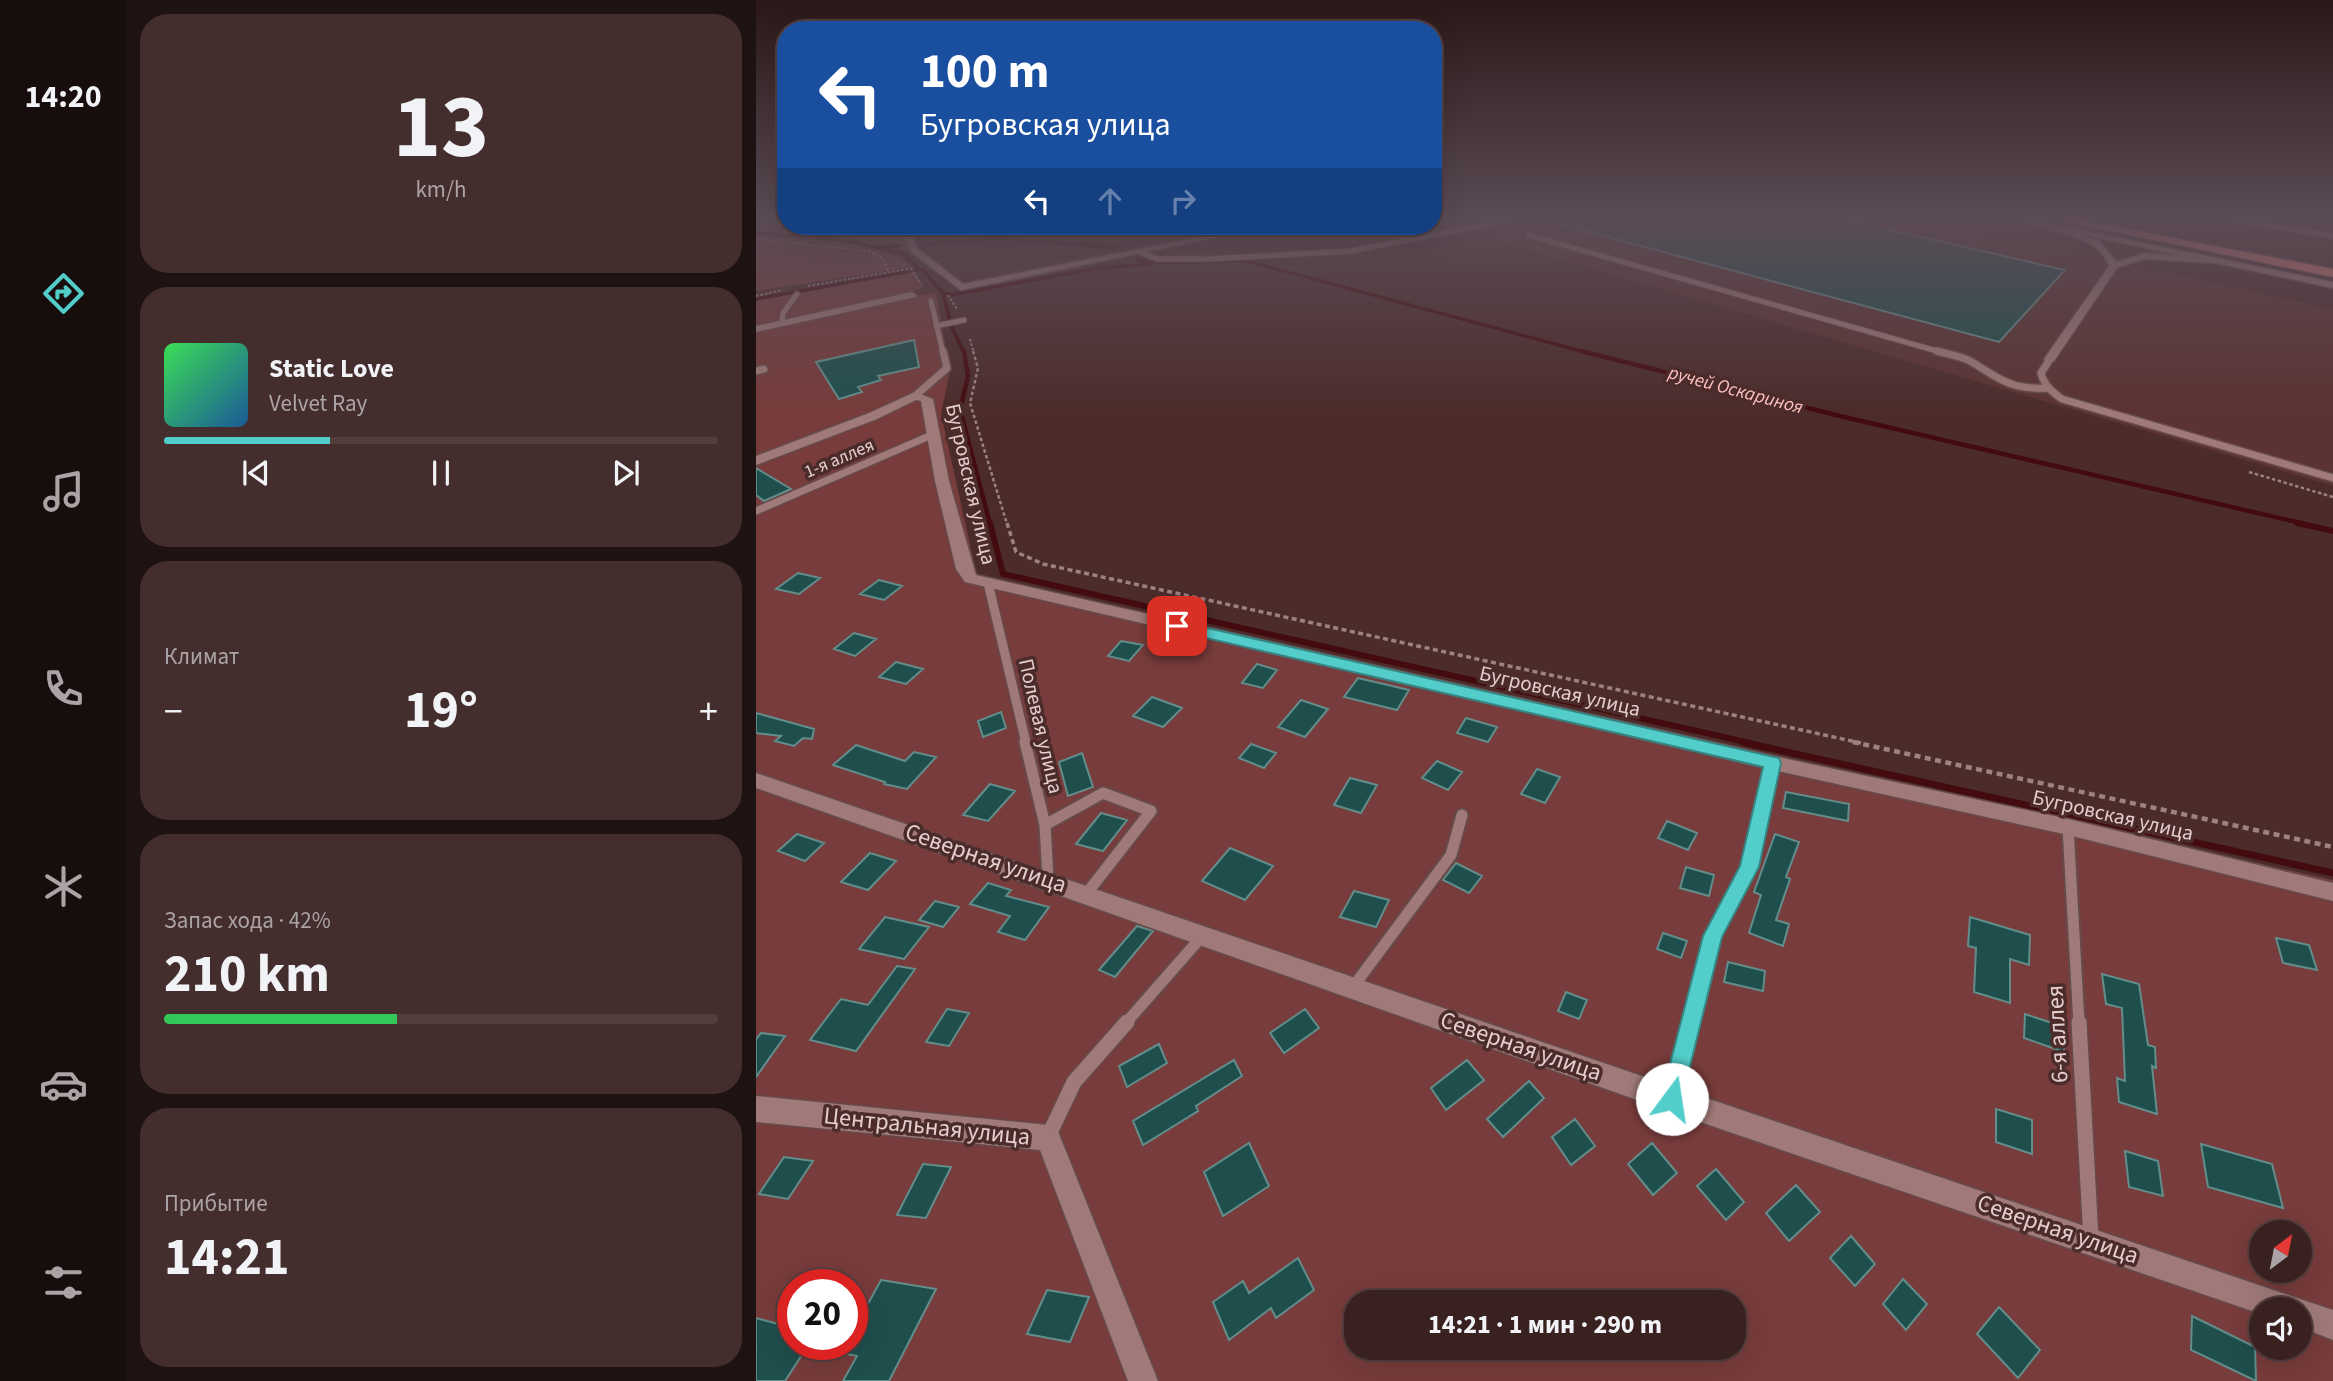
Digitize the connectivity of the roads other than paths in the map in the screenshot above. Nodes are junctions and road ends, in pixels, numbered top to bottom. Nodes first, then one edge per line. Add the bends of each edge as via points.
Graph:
1 (955, 282) edge
2 (983, 282) edge
3 (1695, 282) edge
4 (2103, 282) edge
5 (797, 294) dead end
6 (911, 296) dead end
7 (931, 301) dead end
8 (964, 320) dead end
9 (782, 323) junction
10 (936, 326) junction
11 (756, 329) edge
12 (2050, 359) joint
13 (764, 369) dead end
14 (756, 371) edge
15 (2048, 388) junction
16 (915, 396) junction
17 (934, 434) junction
18 (756, 461) edge
19 (2333, 478) edge
20 (756, 511) edge
21 (988, 583) junction
22 (1773, 763) junction
23 (756, 780) edge
24 (1462, 815) dead end
25 (1045, 825) junction
26 (2068, 827) junction
27 (1048, 879) junction
28 (2333, 892) edge
29 (1087, 893) junction
30 (1204, 934) junction
31 (1353, 987) junction
32 (1672, 1099) junction
33 (756, 1109) edge
34 (1048, 1138) junction
35 (2091, 1239) junction
36 (2254, 1297) edge
37 (2312, 1317) edge
38 (2333, 1325) edge
39 (1143, 1381) edge

1 - 2 street via 961,287
3 - 15 lane via 1968,360 1997,383 2025,391
4 - 12 street
5 - 9 lane via 783,313
6 - 9 street
7 - 10 lane
8 - 10 lane
9 - 11 street
10 - 16 lane via 947,368
12 - 15 lane via 2041,373
13 - 14 lane
15 - 19 lane via 2076,404
16 - 17 street, Бугровская улица via 927,399
16 - 18 street
17 - 20 lane, 1-я аллея
17 - 21 street, Бугровская улица via 964,569 970,579
21 - 22 street, Бугровская улица
21 - 25 lane, Полевая улица
22 - 26 street, Бугровская улица
22 - 32 lane via 1749,867 1713,936
23 - 27 street, Северная улица
24 - 31 lane via 1451,855
25 - 27 lane, Полевая улица
25 - 29 lane via 1103,793 1151,811
26 - 28 street, Бугровская улица
26 - 35 lane, 6-я аллея
27 - 29 street, Северная улица
29 - 30 street, Северная улица
30 - 31 street, Северная улица
30 - 34 lane via 1074,1082
31 - 32 street, Северная улица
32 - 35 street, Северная улица
33 - 34 street, Центральная улица
34 - 39 street, Центральная улица
35 - 36 street, Северная улица
37 - 38 street

